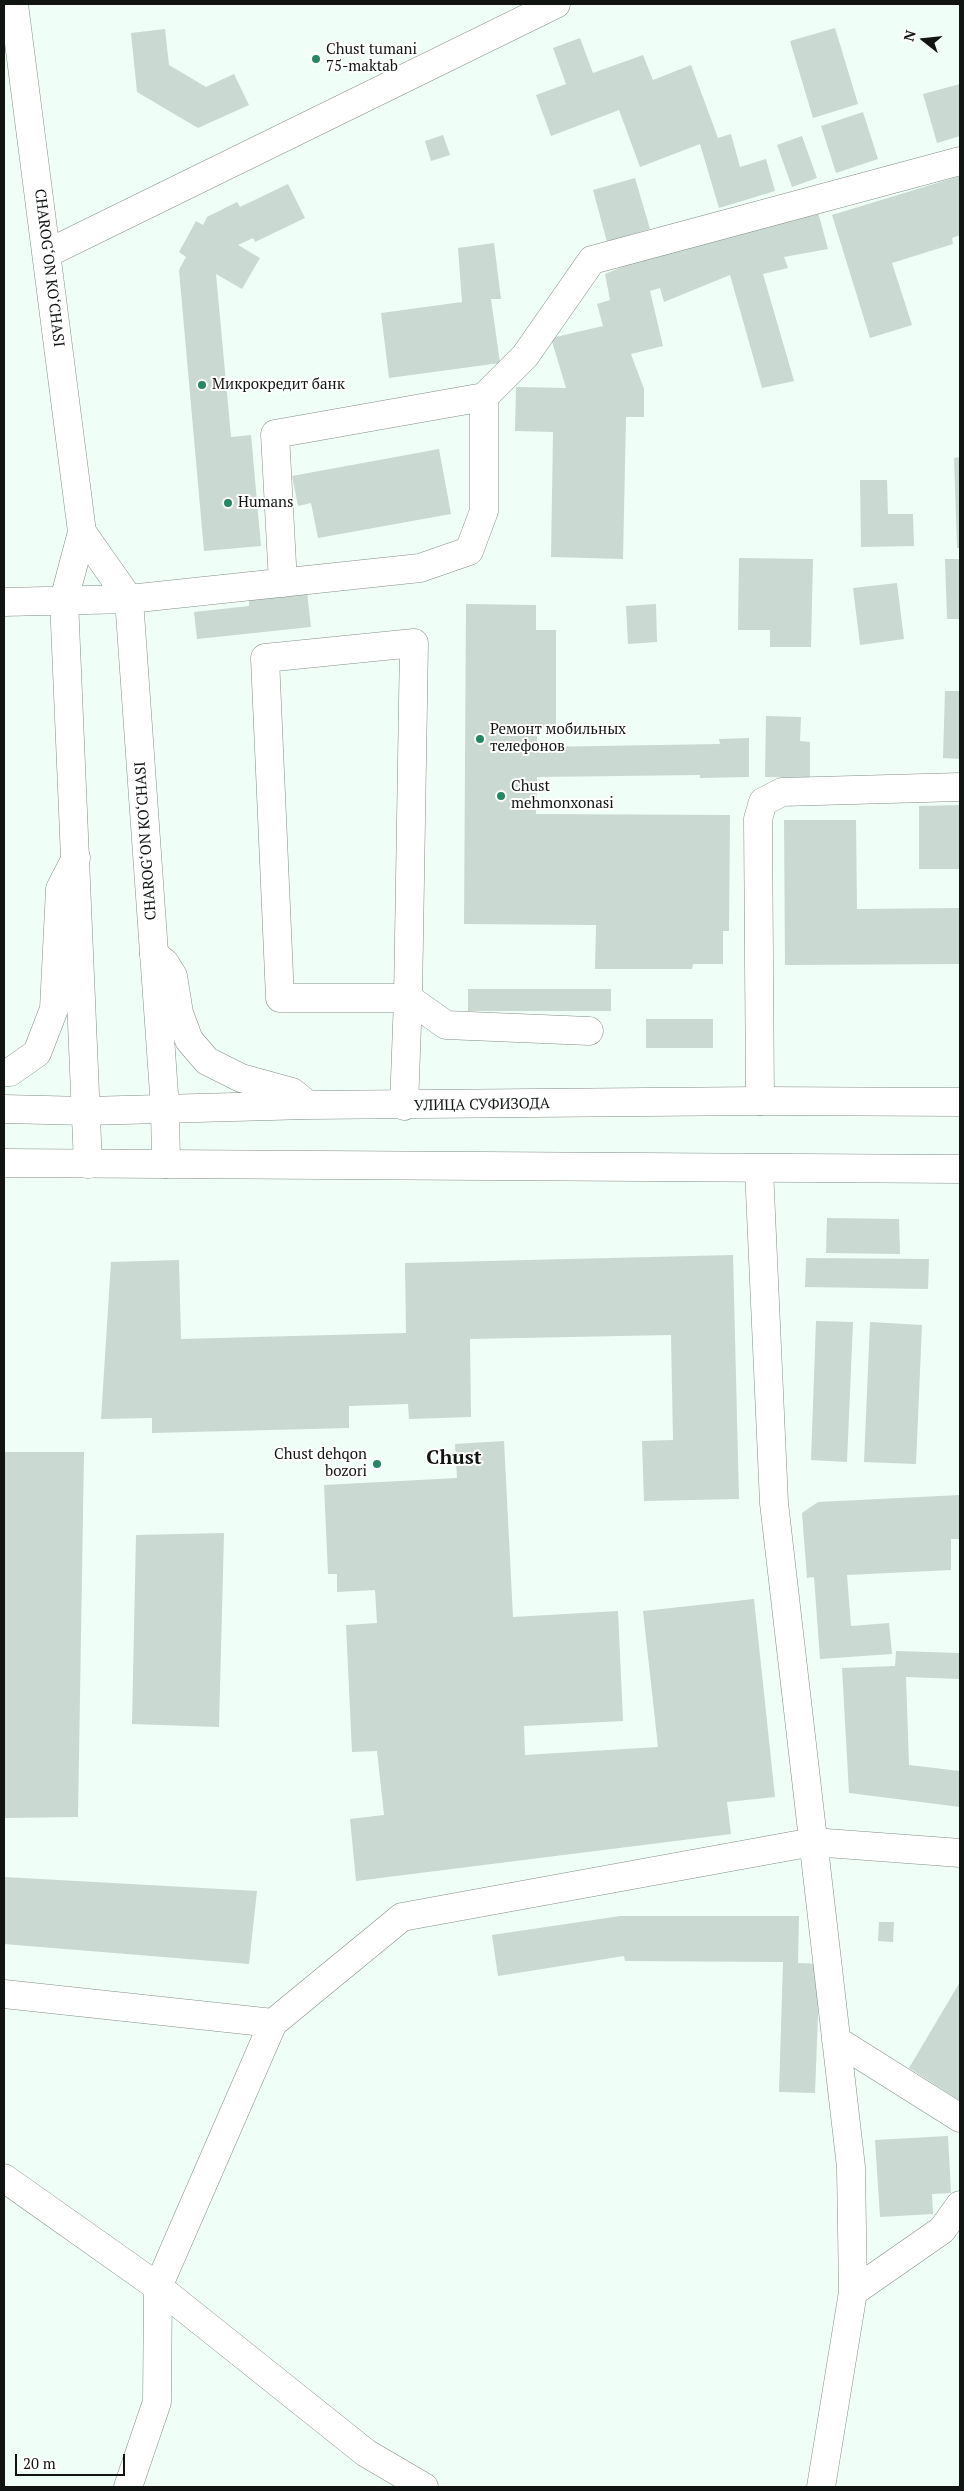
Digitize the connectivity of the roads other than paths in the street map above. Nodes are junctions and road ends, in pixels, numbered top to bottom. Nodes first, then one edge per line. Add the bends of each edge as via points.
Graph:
1 (14, 4) edge
2 (556, 4) edge
3 (960, 161) edge
4 (48, 253) junction
5 (484, 397) junction
6 (82, 532) junction
7 (283, 583) junction
8 (129, 599) junction
9 (64, 600) junction
10 (4, 602) edge
11 (960, 787) edge
12 (76, 858) junction
13 (154, 954) junction
14 (408, 998) junction
15 (589, 1031) dead end
16 (4, 1072) edge
17 (760, 1101) junction
18 (960, 1102) edge
19 (308, 1105) junction
20 (404, 1106) junction
21 (164, 1108) junction
22 (4, 1109) edge
23 (87, 1111) junction
24 (4, 1163) edge
25 (88, 1164) junction
26 (166, 1164) junction
27 (960, 1168) edge
28 (759, 1169) junction
29 (813, 1842) junction
30 (960, 1852) edge
31 (4, 1994) edge
32 (273, 2023) junction
33 (836, 2040) junction
34 (960, 2118) edge
35 (4, 2178) edge
36 (960, 2205) edge
37 (158, 2287) junction
38 (853, 2292) junction
39 (128, 2487) edge
40 (424, 2487) edge
41 (821, 2487) edge

1 - 4 street, CHAROG‘ON KO‘CHASI
2 - 4 street
3 - 5 street via 592,260 524,356
4 - 6 street, CHAROG‘ON KO‘CHASI
5 - 7 street via 484,511 469,551 420,568
5 - 7 street via 275,434
6 - 8 street, CHAROG‘ON KO‘CHASI
6 - 9 street, CHAROG‘ON KO‘CHASI
7 - 8 street
8 - 9 street
8 - 13 street, CHAROG‘ON KO‘CHASI
9 - 10 street
9 - 12 street, CHAROG‘ON KO‘CHASI
11 - 17 street via 782,792 763,802 758,819
12 - 16 street via 60,889 54,1009 37,1052 10,1072
12 - 23 street, CHAROG‘ON KO‘CHASI
13 - 19 street via 173,976 178,1013 189,1040 207,1061 241,1078 292,1092
13 - 21 street, CHAROG‘ON KO‘CHASI
14 - 14 street via 414,644 265,658 280,998
14 - 15 street via 446,1026
14 - 20 street
17 - 18 street, УЛИЦА СУФИЗОДА
17 - 20 street, УЛИЦА СУФИЗОДА
19 - 20 street, УЛИЦА СУФИЗОДА
19 - 21 street, УЛИЦА СУФИЗОДА
21 - 23 street, УЛИЦА СУФИЗОДА
21 - 26 street, CHAROG‘ON KO‘CHASI
22 - 23 street, УЛИЦА СУФИЗОДА
23 - 25 street, CHAROG‘ON KO‘CHASI
24 - 25 street
25 - 26 street
26 - 28 street
27 - 28 street
28 - 29 street via 774,1503
29 - 30 street
29 - 32 street via 402,1917
29 - 33 street
31 - 32 street
32 - 37 street
33 - 34 street
33 - 38 street via 851,2167
35 - 37 street
36 - 38 street via 942,2230
37 - 39 street via 157,2402
37 - 40 street via 366,2453
38 - 41 street

